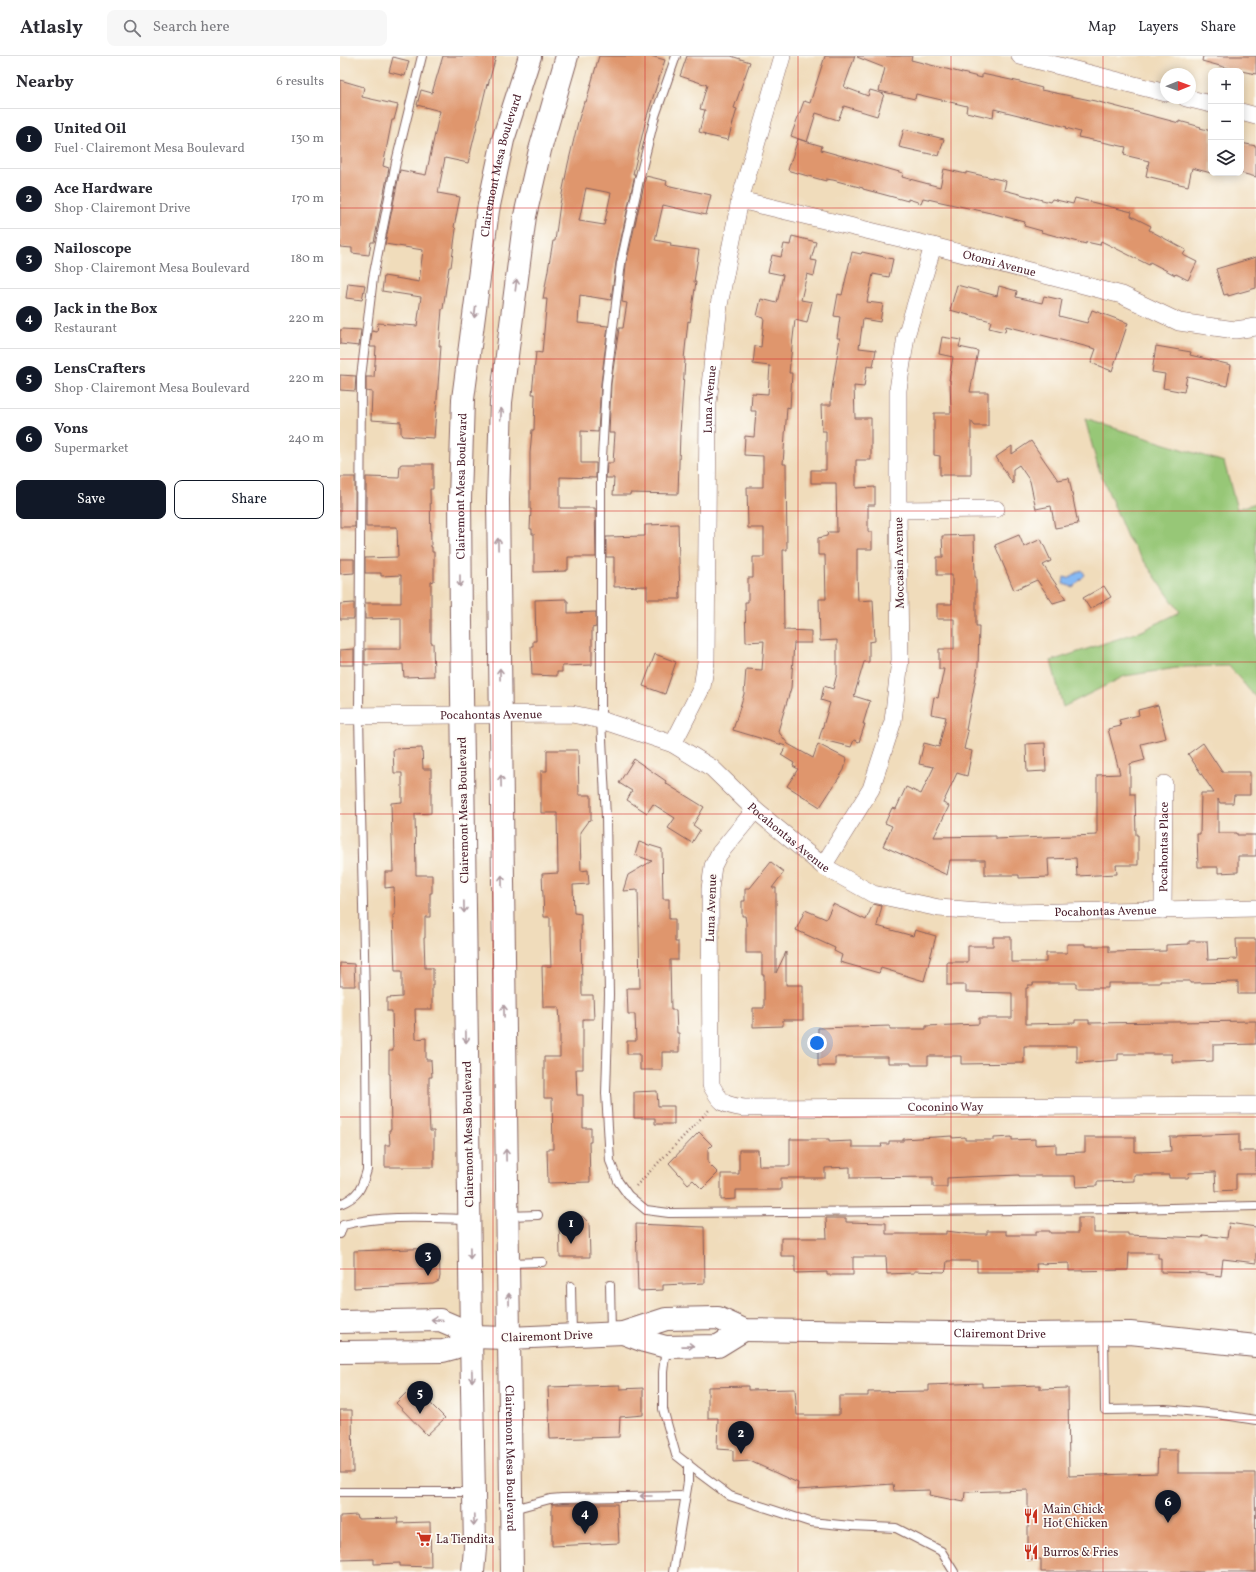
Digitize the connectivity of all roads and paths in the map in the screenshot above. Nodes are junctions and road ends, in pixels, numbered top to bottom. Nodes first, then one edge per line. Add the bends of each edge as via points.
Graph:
1 (422, 56) edge
2 (530, 56) edge
3 (567, 56) edge
4 (676, 56) edge
5 (782, 56) edge
6 (1020, 56) edge
7 (1160, 91) edge
8 (1196, 100) edge
9 (1208, 103) edge
10 (1244, 113) edge
11 (1256, 116) edge
12 (740, 200) junction
13 (933, 246) junction
14 (1256, 327) edge
15 (996, 509) dead end
16 (898, 510) junction
17 (500, 713) junction
18 (461, 714) junction
19 (340, 716) edge
20 (359, 716) junction
21 (601, 720) junction
22 (673, 744) junction
23 (1164, 784) dead end
24 (755, 810) junction
25 (823, 866) junction
26 (1256, 908) edge
27 (1163, 910) junction
28 (718, 1099) junction
29 (1256, 1105) edge
30 (628, 1195) junction
31 (340, 1204) edge
32 (1256, 1206) edge
33 (507, 1216) junction
34 (538, 1216) dead end
35 (469, 1220) junction
36 (340, 1234) edge
37 (542, 1262) dead end
38 (508, 1263) junction
39 (610, 1285) dead end
40 (571, 1286) dead end
41 (340, 1322) edge
42 (744, 1330) junction
43 (1104, 1333) junction
44 (617, 1334) junction
45 (572, 1336) junction
46 (471, 1337) junction
47 (509, 1338) junction
48 (1256, 1346) edge
49 (666, 1347) junction
50 (340, 1352) edge
51 (1256, 1420) edge
52 (688, 1463) junction
53 (340, 1492) edge
54 (473, 1492) junction
55 (685, 1496) junction
56 (511, 1510) junction
57 (473, 1572) edge
58 (512, 1572) edge
59 (673, 1572) edge
60 (954, 1572) edge

1 - 20 lane via 396,162 373,278 361,377
2 -> 18 main road, Clairemont Mesa Boulevard via 503,140 488,210 463,399 460,499
17 -> 3 main road, Clairemont Mesa Boulevard via 498,500 501,402 525,216 540,150
4 - 21 lane via 655,116 639,180 621,263 608,369 601,476
5 - 12 street, Luna Avenue
6 - 7 street
8 - 9 street
10 - 11 street
12 - 13 street, Otomi Avenue
12 - 22 street, Luna Avenue via 719,305 708,403 706,662 702,687
13 - 14 street, Otomi Avenue via 1122,295 1179,322 1235,330
13 - 16 street, Moccasin Avenue via 906,336 898,390
15 - 16 street
16 - 25 street, Moccasin Avenue via 900,660 893,721 871,789
17 - 18 street, Pocahontas Avenue
17 - 21 street, Pocahontas Avenue via 572,714
33 -> 17 main road, Clairemont Mesa Boulevard
18 - 20 street, Pocahontas Avenue
18 -> 35 main road, Clairemont Mesa Boulevard
19 - 20 street, Pocahontas Avenue
20 - 31 lane via 367,1170 362,1187 351,1199
21 - 22 street, Pocahontas Avenue
21 - 30 lane via 606,817 609,987 606,1093 610,1161 618,1181
22 - 24 street, Pocahontas Avenue via 712,768
23 - 27 street, Pocahontas Place
24 - 25 street, Pocahontas Avenue
24 - 28 street, Luna Avenue via 719,854 713,866 710,889 711,1085
25 - 27 street, Pocahontas Avenue via 873,894 939,908 1007,913
26 - 27 street, Pocahontas Avenue
28 - 29 street, Coconino Way via 730,1106 744,1108
28 - 30 path
30 - 32 lane via 646,1210 669,1213 1120,1210
33 - 34 lane
33 - 38 main road, Clairemont Mesa Boulevard
35 - 36 lane via 385,1219 343,1225
35 -> 46 main road, Clairemont Mesa Boulevard
37 - 38 lane
47 -> 38 main road, Clairemont Mesa Boulevard
39 - 44 lane
40 - 45 lane
46 -> 41 main road via 440,1320
42 - 43 main road, Clairemont Drive
42 - 44 main road, Clairemont Drive via 718,1318 666,1319
49 -> 42 main road, Clairemont Drive via 718,1346
43 - 48 main road, Clairemont Drive via 1130,1332
43 - 51 lane via 1105,1410 1165,1409
44 - 45 main road, Clairemont Drive
44 - 49 main road, Clairemont Drive
45 - 47 main road, Clairemont Drive
46 - 47 main road, Clairemont Drive
46 - 50 main road via 454,1348 443,1351
46 -> 54 main road, Clairemont Mesa Boulevard
47 - 56 main road, Clairemont Mesa Boulevard
49 - 52 lane via 663,1409 676,1454
52 - 55 lane
52 - 60 lane via 730,1496 810,1522 896,1528 941,1551
53 - 54 lane
54 -> 57 main road, Clairemont Mesa Boulevard
55 -> 56 lane via 562,1498
55 - 59 lane
56 - 58 main road, Clairemont Mesa Boulevard

